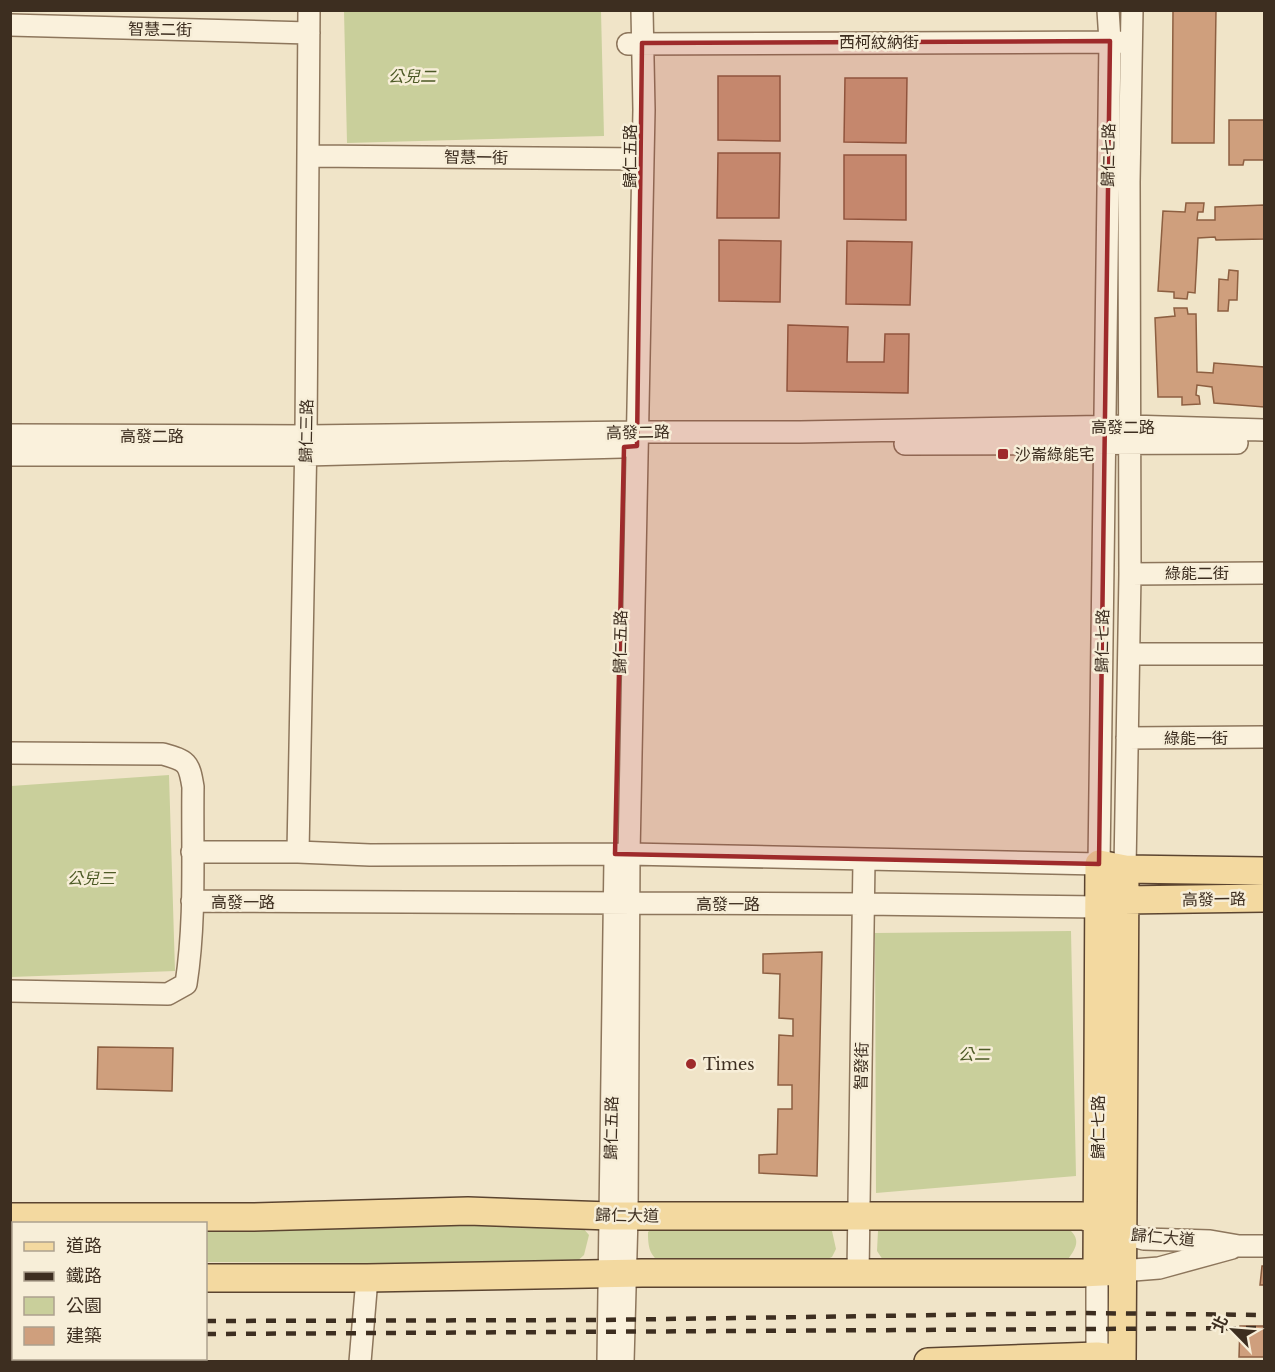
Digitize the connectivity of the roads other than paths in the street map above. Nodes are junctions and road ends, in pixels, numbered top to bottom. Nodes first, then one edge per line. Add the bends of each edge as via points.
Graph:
1 (309, 10) edge
2 (627, 10) edge
3 (642, 10) edge
4 (1108, 10) edge
5 (1132, 10) edge
6 (10, 25) edge
7 (309, 33) junction
8 (1120, 42) junction
9 (635, 44) junction
10 (310, 156) junction
11 (637, 159) junction
12 (1264, 430) edge
13 (10, 435) edge
14 (1105, 435) junction
15 (1129, 435) junction
16 (631, 439) junction
17 (1264, 443) edge
18 (306, 446) junction
19 (10, 455) edge
20 (1264, 573) edge
21 (1130, 574) junction
22 (1129, 654) junction
23 (1264, 654) edge
24 (1127, 738) junction
25 (1264, 738) edge
26 (10, 753) edge
27 (192, 852) junction
28 (298, 852) junction
29 (622, 854) junction
30 (864, 860) junction
31 (1099, 864) junction
32 (1125, 869) junction
33 (1264, 871) edge
34 (1264, 898) edge
35 (192, 901) junction
36 (621, 903) junction
37 (864, 904) junction
38 (1112, 904) junction
39 (10, 991) edge
40 (619, 1216) junction
41 (10, 1217) edge
42 (858, 1217) junction
43 (1098, 1220) junction
44 (1122, 1233) junction
45 (1239, 1246) junction
46 (1264, 1246) edge
47 (1109, 1271) junction
48 (618, 1273) junction
49 (858, 1273) junction
50 (207, 1278) edge
51 (367, 1278) junction
52 (1114, 1360) edge
53 (360, 1362) edge
54 (608, 1362) edge
55 (623, 1362) edge
56 (928, 1362) edge

1 - 7 street, 歸仁三路
2 - 9 street, 歸仁五路
3 - 9 street, 歸仁五路
4 - 8 street, 歸仁七路
5 - 8 street, 歸仁七路
6 - 7 street, 智慧二街
7 - 10 street, 歸仁三路
8 - 9 street, 西柯紋納街
8 - 14 street, 歸仁七路
8 - 15 street, 歸仁七路
9 - 11 street, 歸仁五路
10 - 11 street, 智慧一街
10 - 18 street, 歸仁三路
11 - 16 street, 歸仁五路
12 - 15 street, 高發二路
13 - 18 street, 高發二路
14 - 15 street, 高發二路
14 - 16 street, 高發二路 via 800,432
14 - 31 street, 歸仁七路
15 - 17 street, 高發二路
15 - 21 street, 歸仁七路
16 - 18 street, 高發二路
16 - 29 street, 歸仁五路
18 - 19 street, 高發二路
18 - 28 street, 歸仁三路
20 - 21 street, 綠能二街
21 - 22 street, 歸仁七路
22 - 23 street
22 - 24 street, 歸仁七路
24 - 25 street, 綠能一街
24 - 32 street, 歸仁七路
26 - 27 street, 高發一路 via 163,754 183,760 190,768 193,787
27 - 28 street, 高發一路
27 - 35 street, 高發一路
28 - 29 street, 高發一路
29 - 30 street, 高發一路
29 - 36 street, 歸仁五路
30 - 31 street, 高發一路
30 - 37 street, 智發街
31 - 32 main road, 高發一路
31 - 38 main road, 歸仁七路
32 - 33 main road, 高發一路
32 - 38 main road, 歸仁七路
34 - 38 main road, 高發一路
35 - 36 street, 高發一路
35 - 39 street, 高發一路 via 186,984 168,994
36 - 37 street, 高發一路
36 - 40 street, 歸仁五路
37 - 38 street, 高發一路
37 - 42 street, 智發街
38 - 43 main road, 歸仁七路
38 - 44 main road, 歸仁七路
40 - 41 main road, 歸仁大道 via 468,1211 253,1217
40 - 42 main road, 歸仁大道
40 - 48 street, 歸仁五路
42 - 43 main road, 歸仁大道 via 1083,1216
42 - 49 street, 智發街
43 - 44 main road, 歸仁大道
43 - 47 main road, 歸仁七路
44 - 45 street, 歸仁大道 via 1144,1239
44 - 47 main road, 歸仁七路
45 - 46 street, 歸仁大道
45 - 47 street, 歸仁大道 via 1159,1268
47 - 49 main road, 歸仁大道
47 - 52 main road
48 - 49 main road, 歸仁大道
48 - 51 main road, 歸仁大道
48 - 54 street
48 - 55 street
50 - 51 main road, 歸仁大道
51 - 53 street
52 - 56 main road

